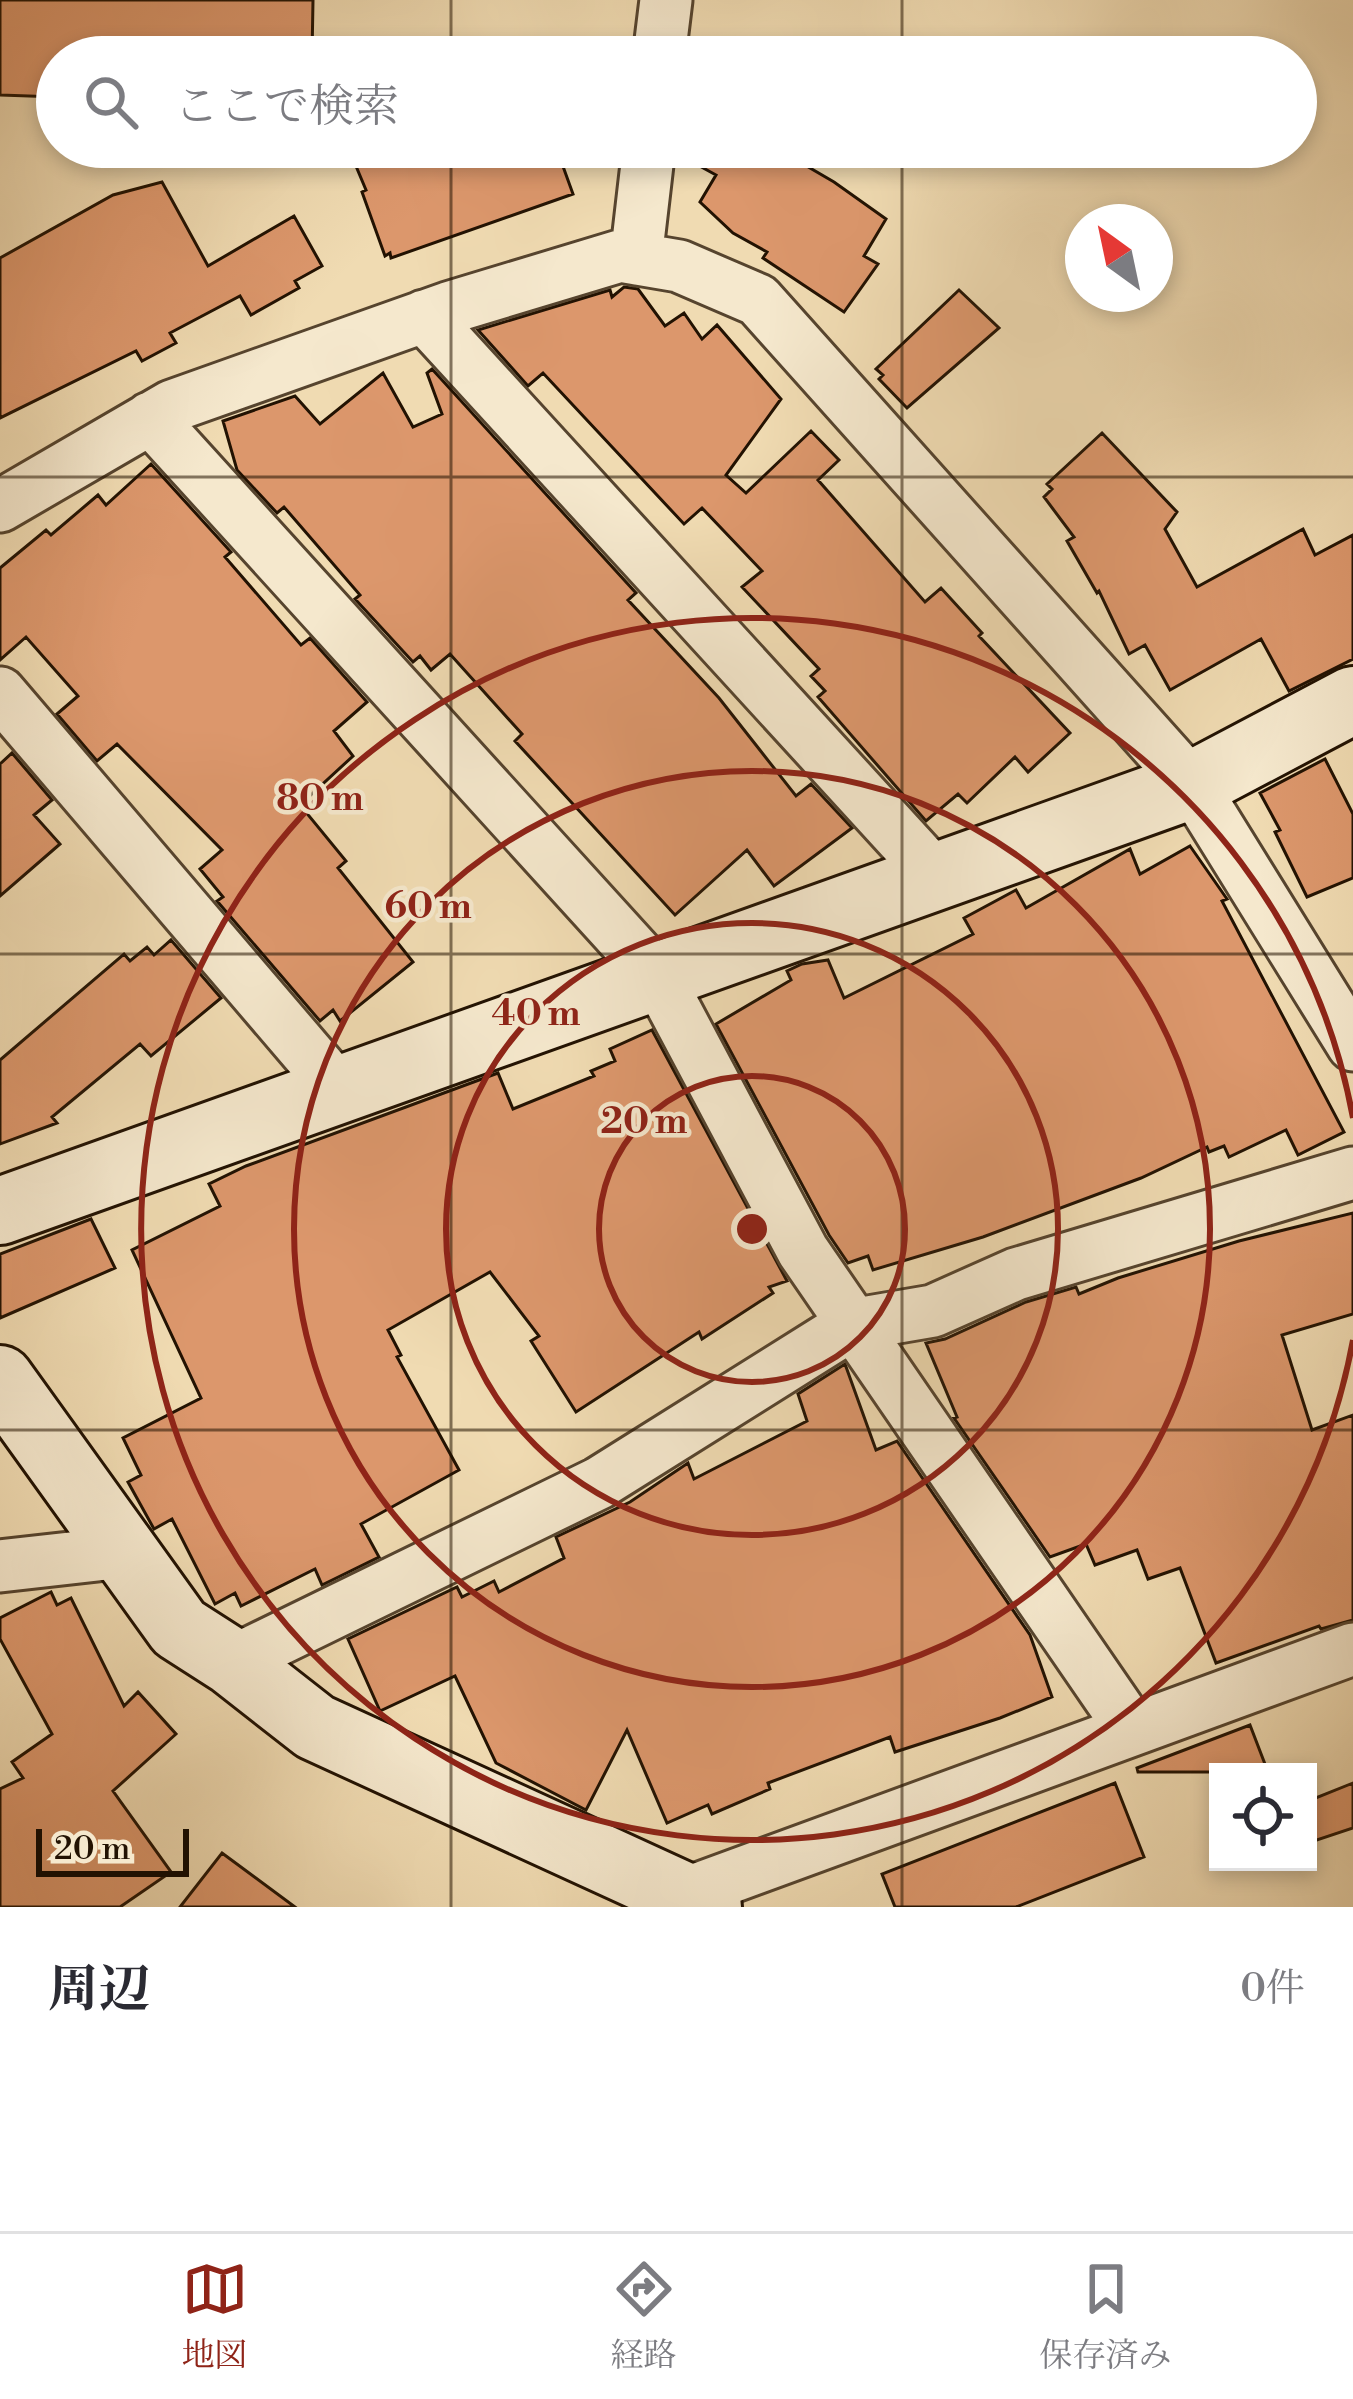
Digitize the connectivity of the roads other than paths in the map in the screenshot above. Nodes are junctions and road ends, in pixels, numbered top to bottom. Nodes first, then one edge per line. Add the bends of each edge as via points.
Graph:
1 (666, 0) edge
2 (662, 36) edge
3 (648, 168) edge
4 (637, 259) junction
5 (424, 316) junction
6 (150, 418) junction
7 (2, 501) edge
8 (0, 693) edge
9 (1353, 700) edge
10 (1192, 785) junction
11 (936, 876) junction
12 (657, 976) junction
13 (1353, 1045) edge
14 (339, 1090) junction
15 (1353, 1173) edge
16 (0, 1211) edge
17 (851, 1325) junction
18 (0, 1379) edge
19 (124, 1552) junction
20 (0, 1566) edge
21 (1353, 1649) edge
22 (232, 1662) junction
23 (1132, 1730) junction
24 (695, 1901) edge

1 - 2 street
3 - 4 street
4 - 5 street via 620,256
4 - 10 street via 679,266 758,300
5 - 6 street
5 - 11 street
6 - 7 street
6 - 12 street
8 - 14 street
9 - 10 street
10 - 11 street
10 - 13 street
11 - 12 street
12 - 14 street
12 - 17 street via 803,1251
14 - 16 street
15 - 17 street via 1016,1274 932,1311
17 - 22 street via 599,1483
17 - 23 street
18 - 19 street
19 - 20 street
19 - 22 street via 179,1628
21 - 23 street
22 - 24 street via 315,1727
23 - 24 street

